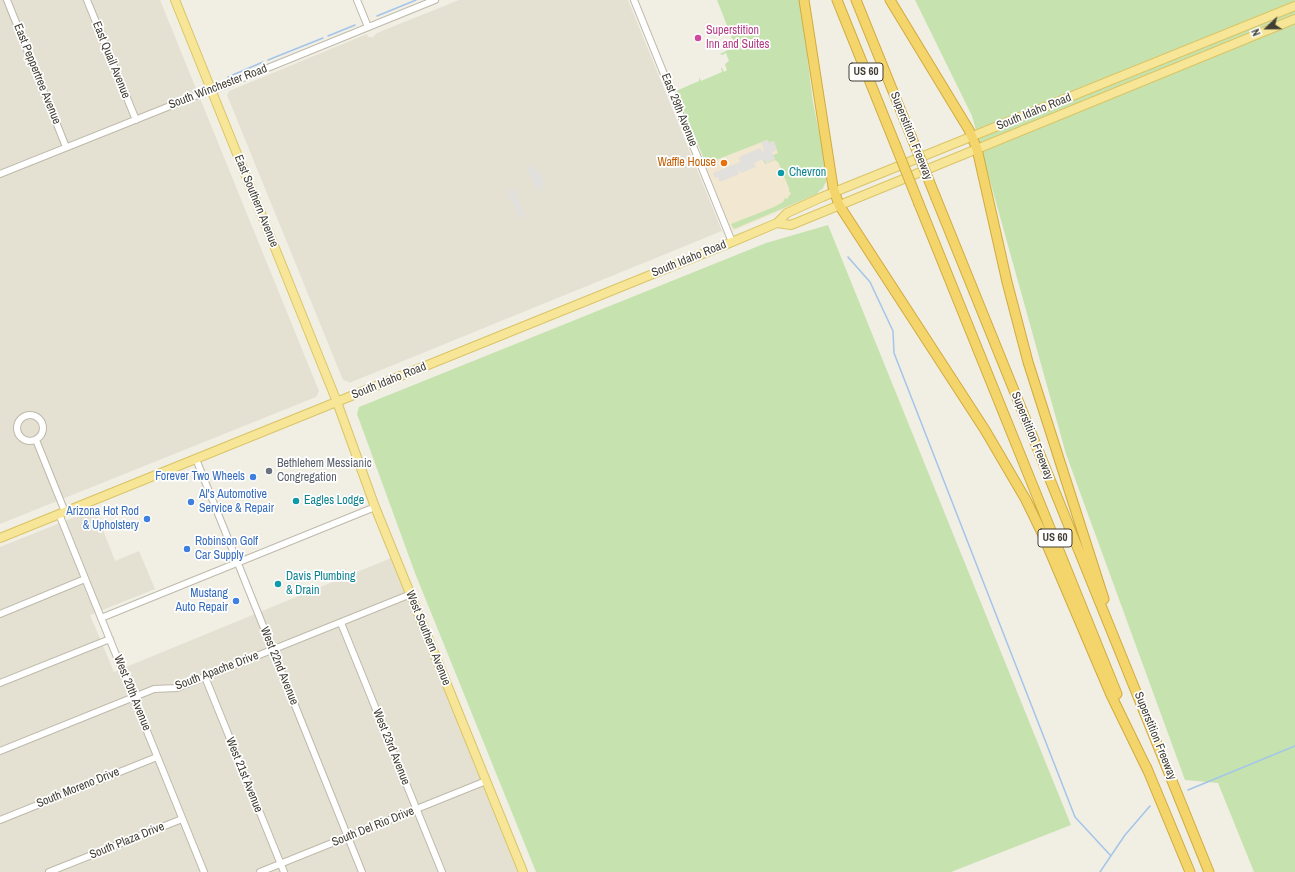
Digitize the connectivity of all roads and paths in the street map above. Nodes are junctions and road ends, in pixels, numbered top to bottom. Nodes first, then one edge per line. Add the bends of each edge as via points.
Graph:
1 (7, 0) edge
2 (87, 0) edge
3 (175, 0) edge
4 (357, 0) edge
5 (435, 0) edge
6 (634, 0) edge
7 (804, 0) edge
8 (837, 0) edge
9 (856, 0) edge
10 (890, 0) edge
11 (1295, 6) edge
12 (1295, 19) edge
13 (368, 27) junction
14 (211, 91) junction
15 (136, 120) junction
16 (972, 137) junction
17 (66, 148) junction
18 (977, 149) junction
19 (0, 174) edge
20 (835, 193) junction
21 (839, 205) junction
22 (777, 223) junction
23 (732, 242) junction
24 (337, 402) junction
25 (36, 440) junction
26 (196, 459) junction
27 (375, 507) junction
28 (62, 513) junction
29 (0, 538) edge
30 (237, 562) junction
31 (85, 579) junction
32 (411, 594) junction
33 (0, 614) edge
34 (101, 618) junction
35 (340, 623) junction
36 (110, 639) junction
37 (272, 650) junction
38 (1123, 658) junction
39 (204, 678) junction
40 (0, 683) edge
41 (133, 697) junction
42 (0, 751) edge
43 (157, 757) junction
44 (1148, 771) junction
45 (486, 781) junction
46 (1182, 804) junction
47 (417, 809) junction
48 (182, 818) junction
49 (0, 820) edge
50 (348, 837) junction
51 (280, 864) junction
52 (49, 872) edge
53 (204, 872) edge
54 (260, 872) edge
55 (284, 872) edge
56 (362, 872) edge
57 (442, 872) edge
58 (523, 872) edge
59 (1190, 872) edge
60 (1209, 872) edge
61 (1214, 872) edge

1 - 17 street, East Peppertree Avenue
2 - 15 street, East Quail Avenue
3 - 14 main road, East Southern Avenue
4 - 13 street
5 - 13 street, South Winchester Road
6 - 23 street, East 29th Avenue
7 - 20 highway
8 - 44 highway, Superstition Freeway / US 60, bridge
9 - 38 highway, Superstition Freeway / US 60, bridge
10 - 16 highway
11 - 16 main road, South Idaho Road
12 - 18 main road, South Idaho Road
13 - 14 street, South Winchester Road
14 - 15 street, South Winchester Road
14 - 24 main road, East Southern Avenue
15 - 17 street, South Winchester Road
16 - 18 highway
16 - 20 main road, South Idaho Road
17 - 19 street, South Winchester Road
18 - 21 main road, South Idaho Road
18 - 38 highway via 1028,362
20 - 21 highway
20 - 22 main road, South Idaho Road via 787,213
21 - 22 main road, South Idaho Road via 791,225
21 - 44 highway via 985,430 1023,494 1111,695
22 - 23 main road, South Idaho Road
23 - 24 main road, South Idaho Road
24 - 26 main road, South Idaho Road
24 - 27 main road, West Southern Avenue
25 - 25 street via 42,434 42,422 31,415 20,420 20,436 28,441
25 - 28 street, West 20th Avenue
26 - 28 main road, South Idaho Road
26 - 30 street, West 22nd Avenue
27 - 30 street
27 - 32 main road, West Southern Avenue
28 - 29 main road, South Idaho Road
28 - 31 street, West 20th Avenue
30 - 34 street
30 - 37 street, West 22nd Avenue
31 - 33 street
31 - 34 street, West 20th Avenue
32 - 35 street, South Apache Drive
32 - 45 main road, West Southern Avenue
34 - 36 street, West 20th Avenue
35 - 37 street, South Apache Drive
35 - 47 street, West 23rd Avenue
36 - 40 street
36 - 41 street, West 20th Avenue
37 - 39 street, South Apache Drive
37 - 50 street, West 22nd Avenue
38 - 46 highway, Superstition Freeway / US 60
39 - 41 street, South Apache Drive via 177,688 154,689
39 - 51 street, West 21st Avenue
41 - 42 street, South Apache Drive
41 - 43 street, West 20th Avenue
43 - 48 street, West 20th Avenue
43 - 49 street, South Moreno Drive
44 - 59 highway, Superstition Freeway / US 60
45 - 47 street, South Del Rio Drive
45 - 58 main road, West Southern Avenue
46 - 60 highway, Superstition Freeway / US 60
46 - 61 highway
47 - 50 street, South Del Rio Drive
47 - 57 street, West 23rd Avenue
48 - 52 street, South Plaza Drive
48 - 53 street, West 20th Avenue
50 - 51 street, South Del Rio Drive
50 - 56 street, West 22nd Avenue
51 - 54 street, South Del Rio Drive
51 - 55 street, West 21st Avenue

